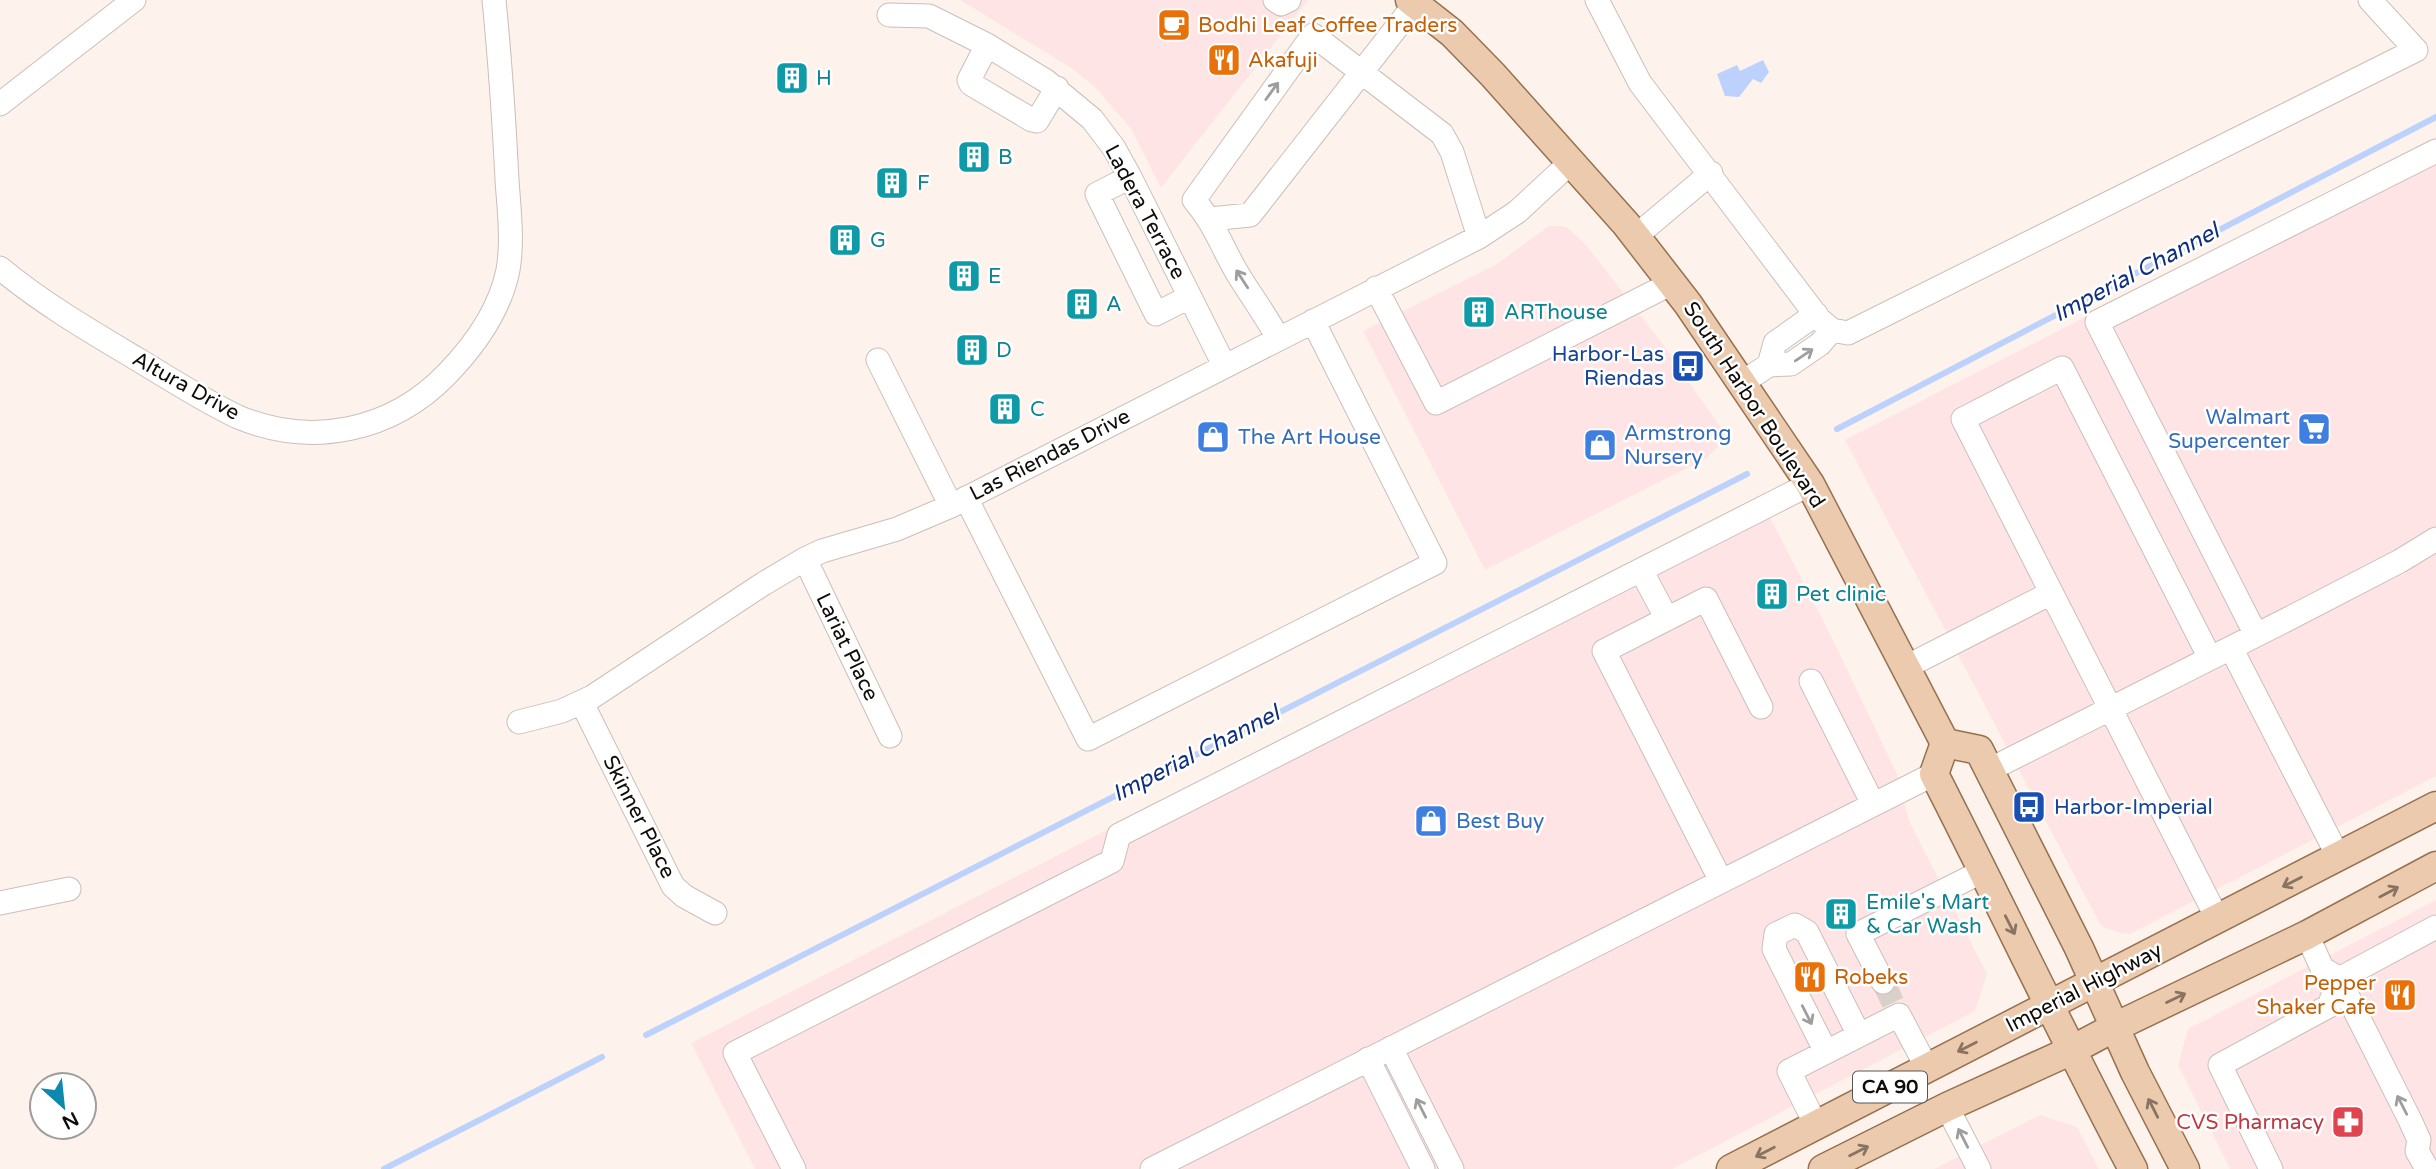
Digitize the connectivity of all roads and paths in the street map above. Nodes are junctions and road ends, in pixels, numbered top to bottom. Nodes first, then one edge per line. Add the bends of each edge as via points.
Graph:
1 (134, 0) edge
2 (494, 0) edge
3 (1275, 0) edge
4 (1289, 0) edge
5 (1597, 0) edge
6 (2370, 0) edge
7 (1413, 2) edge
8 (888, 15) dead end
9 (987, 45) junction
10 (1362, 71) junction
11 (1057, 88) junction
12 (0, 104) edge
13 (2436, 151) edge
14 (1570, 163) junction
15 (1711, 173) junction
16 (1130, 177) junction
17 (1210, 219) junction
18 (1636, 236) junction
19 (1479, 237) junction
20 (0, 268) edge
21 (1672, 283) junction
22 (1376, 288) junction
23 (1189, 297) junction
24 (1313, 321) junction
25 (1824, 322) junction
26 (1278, 338) junction
27 (878, 360) dead end
28 (1224, 365) junction
29 (1743, 382) junction
30 (1810, 484) junction
31 (958, 502) junction
32 (2436, 539) edge
33 (804, 559) junction
34 (1641, 570) junction
35 (2051, 593) junction
36 (1667, 619) junction
37 (2256, 635) junction
38 (2231, 648) junction
39 (2210, 658) junction
40 (1904, 668) junction
41 (1811, 681) dead end
42 (582, 703) junction
43 (1761, 707) dead end
44 (2110, 709) junction
45 (519, 722) dead end
46 (890, 736) dead end
47 (1945, 743) junction
48 (1989, 770) junction
49 (1934, 774) junction
50 (1873, 804) junction
51 (2436, 806) edge
52 (2339, 858) junction
53 (1983, 871) junction
54 (2434, 874) edge
55 (1721, 881) junction
56 (69, 889) dead end
57 (0, 903) edge
58 (715, 913) dead end
59 (2218, 920) junction
60 (2436, 927) edge
61 (2307, 935) junction
62 (2339, 979) junction
63 (1883, 982) tunnel mouth
64 (2095, 982) junction
65 (2049, 1005) junction
66 (2115, 1027) junction
67 (1859, 1035) junction
68 (1391, 1048) junction
69 (2070, 1051) junction
70 (1826, 1052) junction
71 (1368, 1059) junction
72 (1927, 1068) junction
73 (1947, 1107) junction
74 (1816, 1125) junction
75 (2428, 1166) edge
76 (794, 1169) edge
77 (1152, 1169) edge
78 (1423, 1169) edge
79 (1452, 1169) edge
80 (1731, 1169) edge
81 (1823, 1169) edge
82 (1979, 1169) edge
83 (2132, 1169) edge
84 (2185, 1169) edge
85 (2272, 1169) edge

1 - 12 street
2 - 20 street, Altura Drive via 509,208 508,269 497,306 473,343 434,387 405,408 368,425 333,432 285,431 248,420 76,322
3 - 4 street via 1282,4
5 - 15 street via 1640,83
6 - 25 street via 2416,50 1865,326 1848,333
7 - 10 street
7 - 14 main road, South Harbor Boulevard via 1493,75
8 - 9 street, Ladera Terrace via 929,16
9 - 11 street, Ladera Terrace
9 - 11 street via 971,84 1037,121
10 - 17 street via 1250,215
17 -> 10 street via 1194,200 1313,35
10 - 19 street via 1442,134
11 - 16 street, Ladera Terrace via 1092,118
13 - 37 street via 2097,322
14 - 18 main road, South Harbor Boulevard
14 - 19 street, Las Riendas Drive via 1517,212
15 - 18 street
15 - 25 street
16 - 23 street, Ladera Terrace
16 - 23 street via 1097,194 1156,314
26 -> 17 street
18 - 21 main road, South Harbor Boulevard
19 - 22 street, Las Riendas Drive
21 - 22 street via 1436,403
21 - 29 main road, South Harbor Boulevard
22 - 24 street, Las Riendas Drive
23 - 28 street, Ladera Terrace
24 - 26 street, Las Riendas Drive
24 - 31 street via 1435,563 1088,739
25 - 29 street via 1775,343 1769,365
26 - 28 street, Las Riendas Drive
27 - 31 street
28 - 31 street, Las Riendas Drive
29 - 30 main road, South Harbor Boulevard
30 - 34 street
30 - 40 main road, South Harbor Boulevard
31 - 33 street, Las Riendas Drive via 897,529
32 - 37 street
33 - 42 street, Las Riendas Drive
33 - 46 street, Lariat Place
34 - 36 street
34 - 76 street via 1119,835 1112,860 735,1053
35 - 39 street via 1963,419 2062,368
35 - 40 street
35 - 44 street
36 - 43 street via 1706,599
36 - 55 street via 1604,650
37 - 38 street
38 - 39 street
38 - 52 street
39 - 44 street
40 - 47 main road, South Harbor Boulevard
41 - 50 street
42 - 45 street, Las Riendas Drive
42 - 58 street, Skinner Place via 673,886
44 - 48 street
44 - 59 street
47 - 48 main road via 1979,750
47 - 49 main road
48 - 64 main road
49 - 50 street
49 - 53 main road
50 - 55 street
51 - 52 main road, Imperial Highway / CA 90
52 -> 59 main road, Imperial Highway / CA 90
53 - 63 street via 1858,933
53 -> 65 main road
61 -> 54 main road, CA 90
55 - 68 street
56 - 57 street
59 - 64 main road, Imperial Highway / CA 90
60 - 62 street
61 - 62 street via 2322,968
66 -> 61 main road, CA 90
75 -> 62 street
62 - 85 street via 2329,1006 2220,1065
64 - 65 main road, Imperial Highway / CA 90
64 - 66 main road
65 - 69 main road
65 -> 72 main road, Imperial Highway / CA 90
66 - 69 main road, CA 90
84 -> 66 main road
67 - 70 street
67 -> 70 street via 1807,932 1795,925 1776,934 1774,949
67 - 72 street via 1897,1011
68 - 71 street
79 -> 68 street
69 - 73 main road, CA 90
69 - 83 main road
70 - 74 street via 1789,1071
71 - 77 street
71 - 78 street
72 - 74 main road, Imperial Highway / CA 90
81 -> 73 main road, CA 90
82 -> 73 street
74 -> 80 main road, Imperial Highway / CA 90

